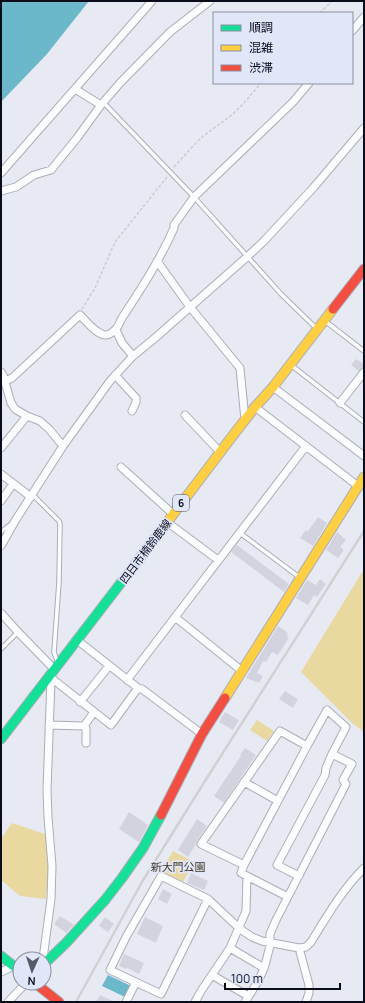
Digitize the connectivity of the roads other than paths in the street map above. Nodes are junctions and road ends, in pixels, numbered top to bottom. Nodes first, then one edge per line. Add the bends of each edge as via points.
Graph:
1 (152, 1) edge
2 (210, 1) edge
3 (364, 17) edge
4 (353, 31) edge
5 (308, 84) edge
6 (76, 89) junction
7 (102, 104) junction
8 (364, 128) edge
9 (1, 173) edge
10 (1, 191) edge
11 (194, 197) junction
12 (248, 256) junction
13 (157, 261) junction
14 (364, 269) edge
15 (190, 307) junction
16 (324, 321) junction
17 (318, 329) junction
18 (116, 330) junction
19 (364, 351) edge
20 (132, 356) junction
21 (290, 364) junction
22 (1, 372) edge
23 (364, 372) edge
24 (115, 376) junction
25 (5, 381) junction
26 (273, 387) junction
27 (340, 403) junction
28 (255, 407) junction
29 (132, 411) dead end
30 (185, 415) dead end
31 (27, 416) junction
32 (245, 420) junction
33 (364, 422) edge
34 (63, 446) junction
35 (306, 446) junction
36 (1, 448) edge
37 (220, 452) junction
38 (364, 456) edge
39 (121, 467) dead end
40 (1, 474) edge
41 (364, 477) edge
42 (13, 484) junction
43 (358, 486) junction
44 (32, 495) junction
45 (1, 501) edge
46 (170, 518) junction
47 (15, 521) junction
48 (1, 532) edge
49 (240, 532) junction
50 (1, 546) edge
51 (218, 560) junction
52 (300, 578) junction
53 (1, 613) edge
54 (175, 617) junction
55 (18, 632) junction
56 (76, 640) junction
57 (1, 649) edge
58 (109, 666) junction
59 (242, 671) junction
60 (53, 673) junction
61 (127, 680) junction
62 (138, 688) junction
63 (80, 702) junction
64 (94, 712) junction
65 (49, 724) junction
66 (84, 726) junction
67 (202, 734) junction
68 (1, 739) edge
69 (86, 743) dead end
70 (308, 746) junction
71 (332, 754) junction
72 (244, 782) junction
73 (278, 801) junction
74 (244, 865) junction
75 (364, 868) edge
76 (247, 876) junction
77 (299, 876) junction
78 (288, 897) junction
79 (208, 899) junction
80 (239, 928) junction
81 (270, 943) junction
82 (230, 948) junction
83 (299, 948) junction
84 (44, 951) edge
85 (1, 956) edge
86 (52, 956) edge
87 (12, 965) edge
88 (264, 968) junction
89 (12, 970) edge
90 (1, 972) edge
91 (212, 975) junction
92 (136, 982) junction
93 (18, 991) edge
94 (45, 991) edge
95 (247, 999) edge
96 (8, 1002) edge
97 (59, 1002) edge
98 (126, 1002) edge
99 (195, 1002) edge
100 (306, 1002) edge

1 - 6 street
2 - 7 street via 170,32
3 - 4 street
5 - 11 street via 293,102
6 - 7 street
6 - 9 street
7 - 10 street via 51,170 34,175 16,187
7 - 11 lane
8 - 12 street via 314,187
11 - 12 lane
11 - 13 street via 174,225
12 - 15 street
12 - 17 lane via 281,294
13 - 15 street
13 - 18 street
14 - 16 main road, 四日市楠鈴鹿線 / 6
15 - 20 street
15 - 32 street via 240,368
16 - 17 main road, 四日市楠鈴鹿線 / 6
16 - 19 lane
17 - 21 main road, 四日市楠鈴鹿線 / 6
18 - 20 street
18 - 25 street via 105,336 97,332 80,315 12,378
20 - 24 street
21 - 26 main road, 四日市楠鈴鹿線 / 6
21 - 27 lane
22 - 25 street
23 - 27 street
24 - 29 street via 136,398
24 - 34 street
25 - 31 street via 10,403
26 - 28 main road, 四日市楠鈴鹿線 / 6
26 - 38 street
27 - 33 lane
28 - 32 main road, 四日市楠鈴鹿線 / 6
28 - 35 street
30 - 37 street
31 - 34 street via 40,421
31 - 36 street
32 - 37 main road, 四日市楠鈴鹿線 / 6
34 - 44 street
35 - 43 street
35 - 49 street
37 - 46 main road, 四日市楠鈴鹿線 / 6
39 - 46 street
40 - 42 street
41 - 43 main road
42 - 44 street
42 - 45 street
43 - 52 main road
44 - 47 street
44 - 60 lane via 60,524
46 - 51 street
46 - 56 main road, 四日市楠鈴鹿線 / 6
47 - 48 lane
47 - 50 street
49 - 51 street
49 - 52 lane
51 - 54 street
52 - 59 main road
53 - 55 street
54 - 59 street
54 - 61 street
55 - 57 lane
55 - 60 street
56 - 58 street
56 - 60 main road, 四日市楠鈴鹿線 / 6
58 - 61 street
58 - 63 street
59 - 67 main road
60 - 63 street
60 - 65 street
60 - 68 main road, 四日市楠鈴鹿線 / 6
61 - 62 street
62 - 64 street via 111,725
62 - 67 street
63 - 64 street
64 - 66 street
65 - 66 street
65 - 84 street via 47,790 52,866 51,899
66 - 69 street
67 - 86 main road via 143,848 105,900
70 - 71 street via 327,710 346,728
70 - 72 street via 280,731
70 - 73 street
71 - 77 street via 325,775 277,865
71 - 77 street via 352,764 343,780 346,784
72 - 73 street
72 - 74 street via 201,844
73 - 74 street
74 - 76 street via 241,873
75 - 83 street via 338,899 311,942 306,947
76 - 78 street
76 - 80 street via 246,911
77 - 78 street
78 - 81 street via 270,934
79 - 80 street
79 - 92 street via 161,994
79 - 92 street via 162,876 110,970
80 - 81 street via 252,937
80 - 82 street
81 - 83 street
81 - 88 street
82 - 88 street
82 - 91 street
83 - 100 street via 309,984
85 - 87 main road
88 - 95 street
89 - 90 street
91 - 95 street
91 - 99 street
92 - 98 street
93 - 96 street
94 - 97 main road

